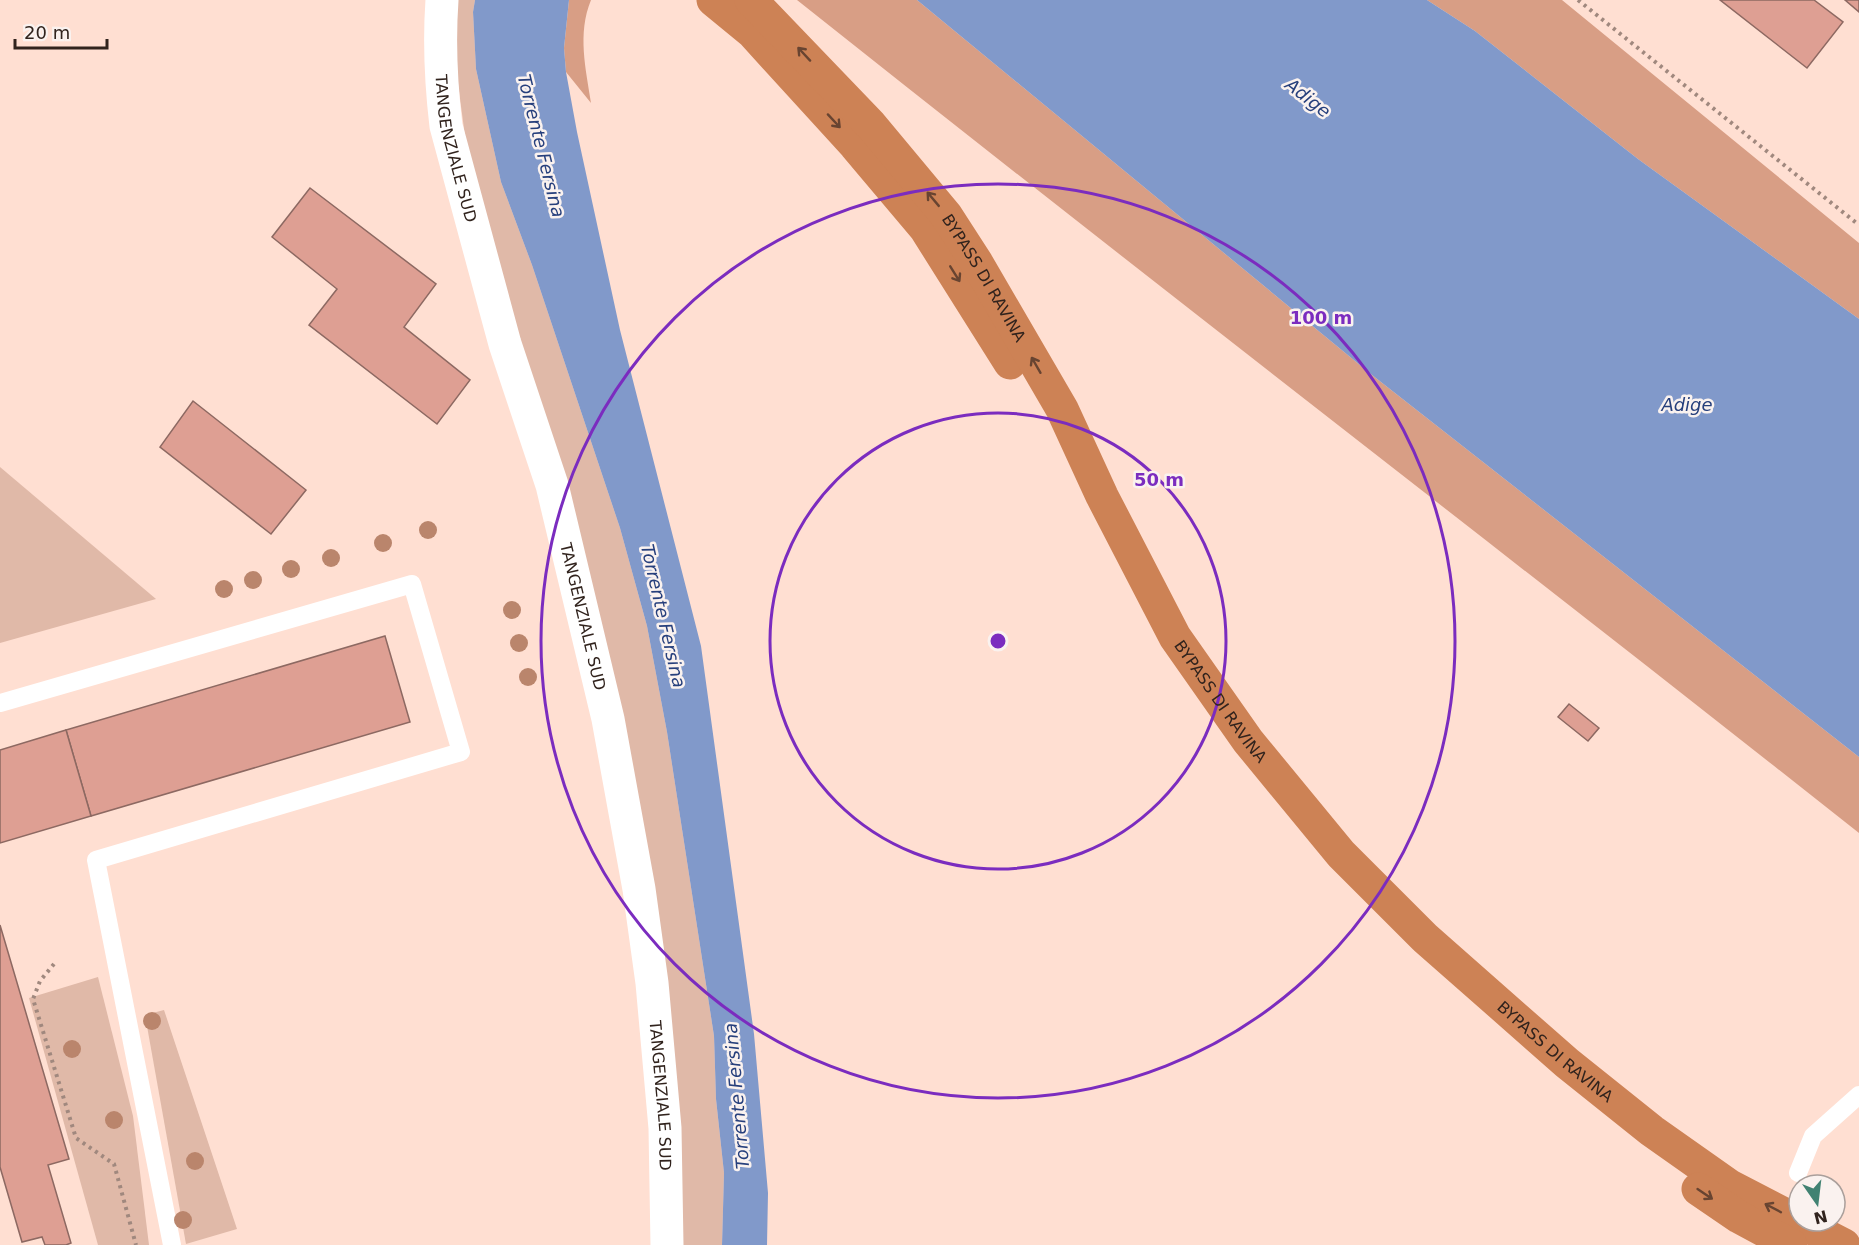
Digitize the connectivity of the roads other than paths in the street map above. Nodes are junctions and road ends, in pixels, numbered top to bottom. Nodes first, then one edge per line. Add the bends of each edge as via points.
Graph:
1 (442, 0) edge
2 (713, 0) edge
3 (756, 14) edge
4 (0, 704) edge
5 (1859, 1095) edge
6 (1798, 1173) dead end
7 (1739, 1217) junction
8 (172, 1245) edge
9 (667, 1245) edge
10 (1763, 1245) edge
11 (1791, 1245) edge
12 (1844, 1245) edge

1 - 9 street, TANGENZIALE SUD via 446,126 505,345 552,485 608,720 639,889 665,1128
2 - 3 highway
3 -> 7 highway, BYPASS DI RAVINA via 855,145 925,228 1046,420 1150,631 1225,742 1334,873 1401,944 1639,1149
12 -> 3 highway, BYPASS DI RAVINA via 1730,1186 1652,1131 1567,1063 1443,953 1341,854 1248,741 1175,637 1062,409 946,214 871,124
4 - 8 lane via 412,584 461,752 96,860
5 - 6 lane via 1813,1137
7 - 10 highway
7 - 11 highway, BYPASS DI RAVINA

